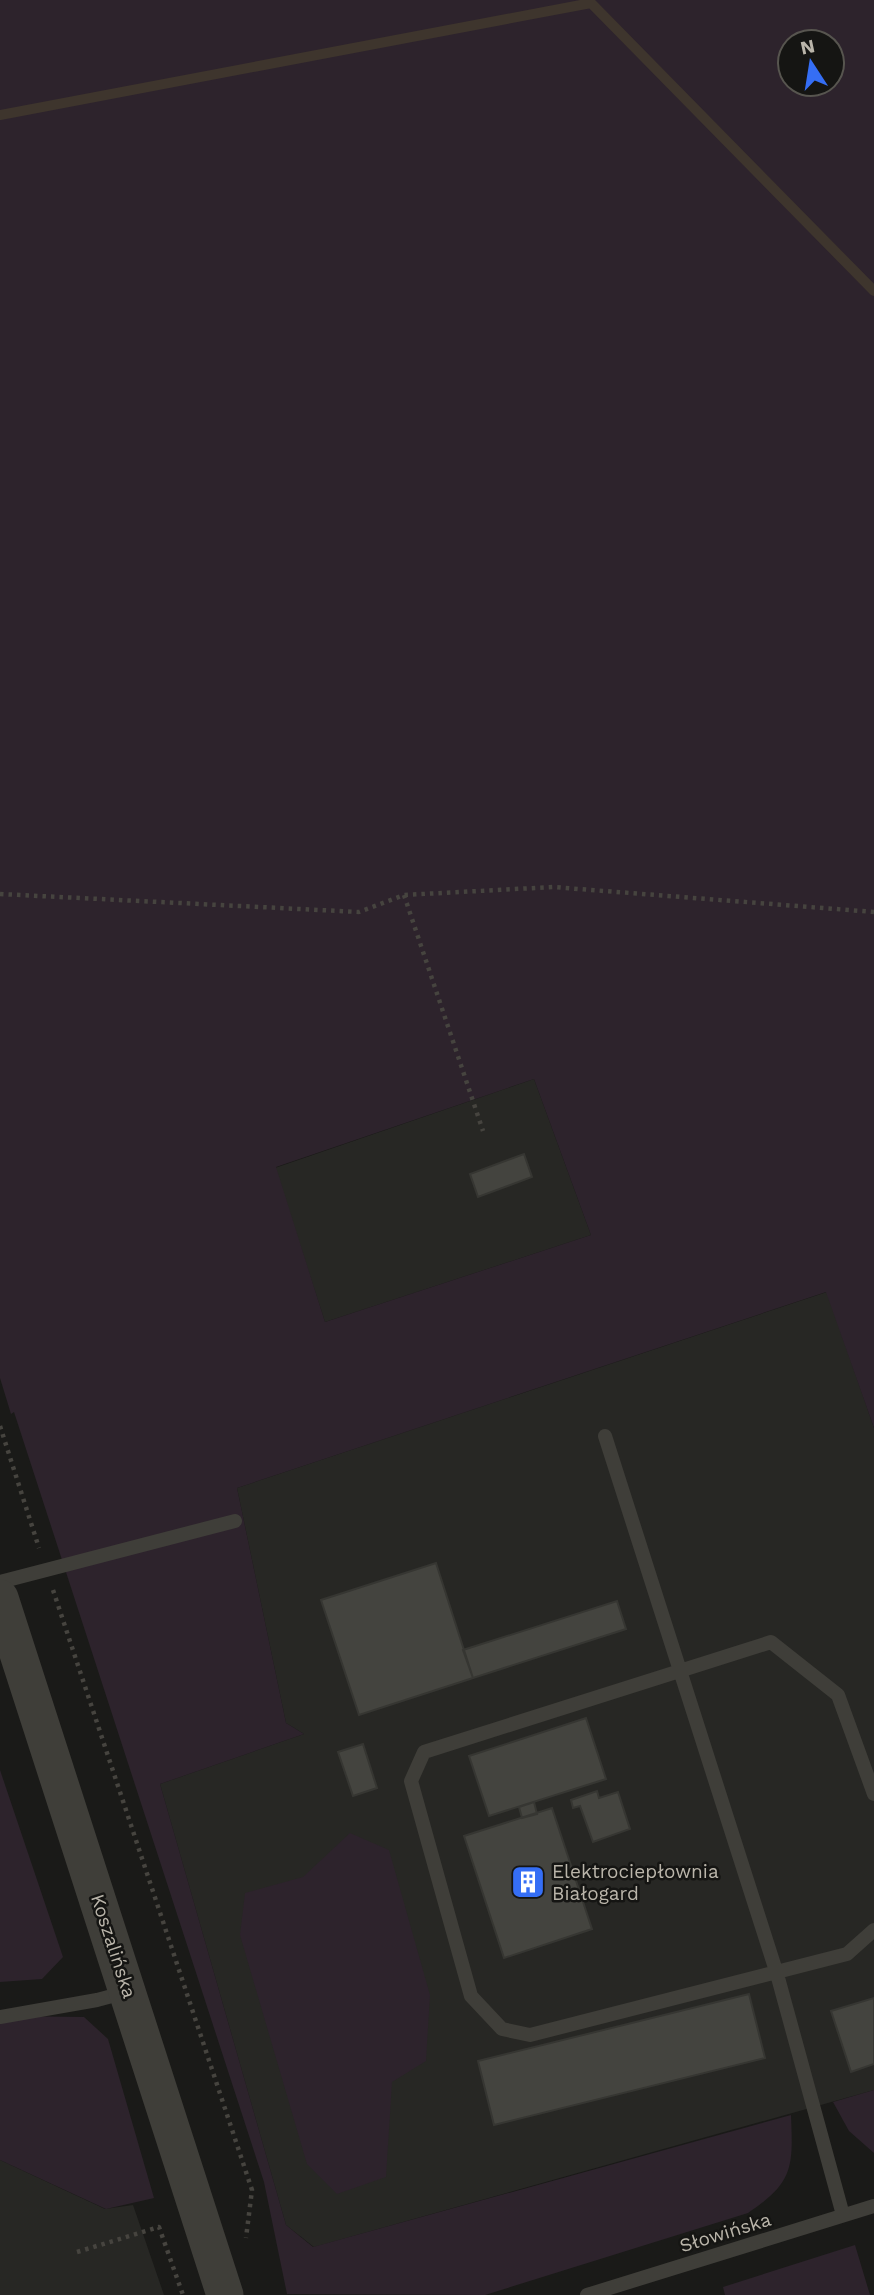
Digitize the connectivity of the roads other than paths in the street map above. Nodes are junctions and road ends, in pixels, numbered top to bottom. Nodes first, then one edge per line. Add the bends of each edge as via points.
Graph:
1 (605, 1436) dead end
2 (235, 1521) dead end
3 (0, 1582) edge
4 (0, 1598) edge
5 (681, 1673) junction
6 (874, 1794) edge
7 (874, 1930) edge
8 (778, 1974) junction
9 (128, 1991) junction
10 (0, 2017) edge
11 (874, 2206) edge
12 (843, 2215) junction
13 (225, 2295) edge
14 (587, 2295) edge

1 - 5 lane
2 - 3 lane
4 - 9 street, Koszalińska
5 - 6 lane via 771,1642 838,1695
5 - 8 lane
5 - 8 lane via 424,1752 411,1781 471,1996 502,2029 530,2035
7 - 8 lane via 847,1954
8 - 12 lane
9 - 10 lane
9 - 13 street, Koszalińska
11 - 12 lane, Słowińska
12 - 14 lane, Słowińska

